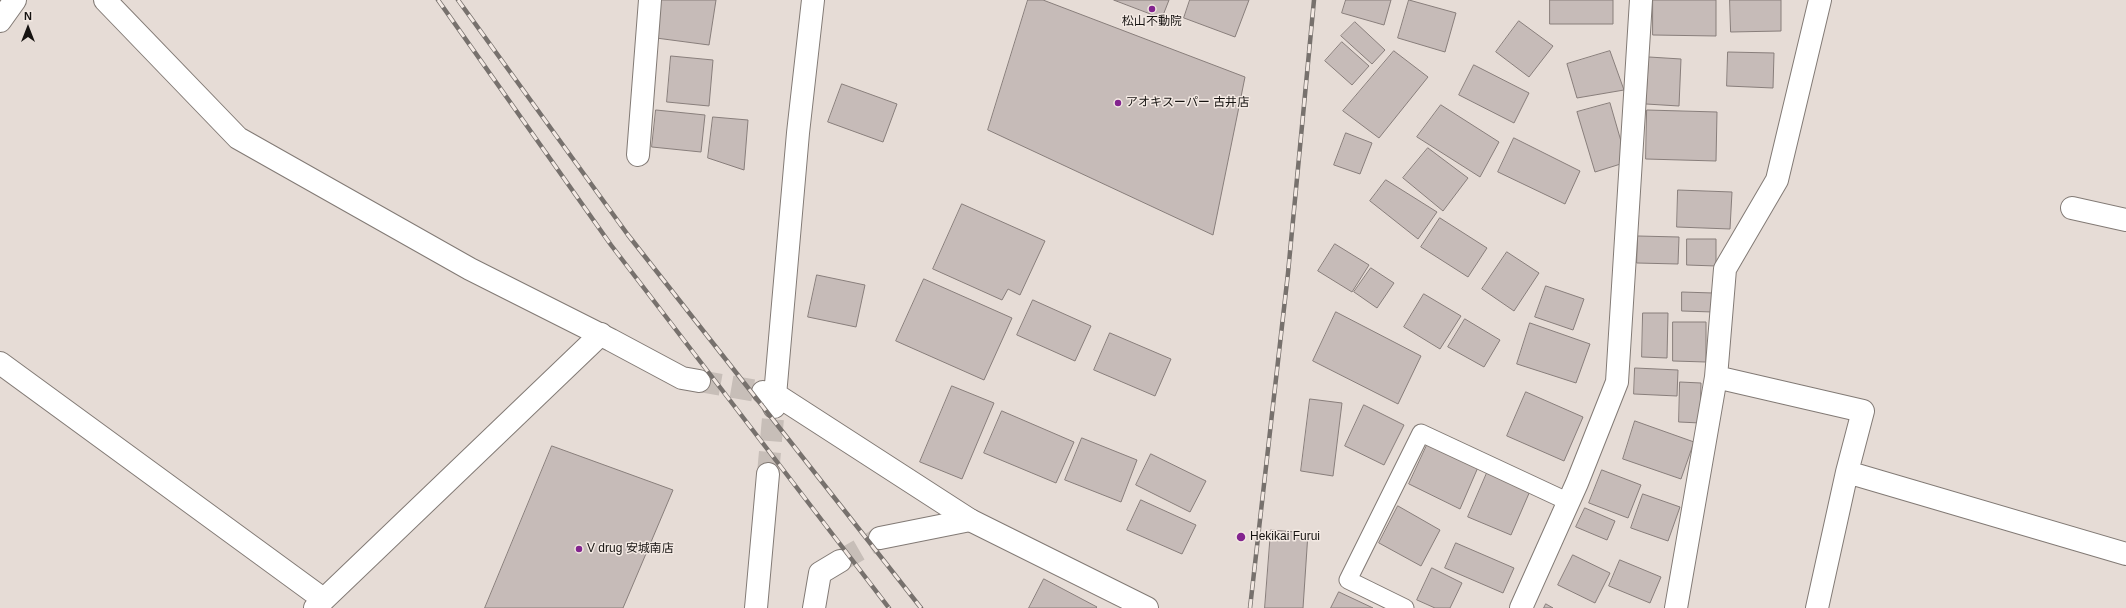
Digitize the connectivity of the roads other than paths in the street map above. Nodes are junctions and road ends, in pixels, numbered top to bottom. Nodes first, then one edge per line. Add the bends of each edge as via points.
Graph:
1 (15, 0) edge
2 (105, 0) edge
3 (650, 0) edge
4 (813, 0) edge
5 (1641, 0) edge
6 (1820, 0) edge
7 (0, 21) edge
8 (638, 155) dead end
9 (2072, 208) dead end
10 (2126, 220) edge
11 (600, 334) junction
12 (0, 364) edge
13 (1716, 377) junction
14 (699, 381) tunnel mouth
15 (1847, 472) junction
16 (768, 474) tunnel mouth
17 (1569, 502) junction
18 (970, 520) junction
19 (880, 538) tunnel mouth
20 (2126, 554) edge
21 (840, 562) tunnel mouth
22 (319, 604) edge
23 (756, 608) edge
24 (814, 608) edge
25 (1147, 608) edge
26 (1405, 608) edge
27 (1521, 608) edge
28 (1676, 608) edge
29 (1817, 608) edge

1 - 7 street
2 - 11 street via 238,138 470,269
3 - 8 street
4 - 18 street via 771,397
5 - 17 street via 1617,382
6 - 13 street via 1777,180 1725,269
9 - 10 street
11 - 14 street via 682,378
11 - 22 street
12 - 22 street
13 - 15 street via 1863,411
13 - 28 street
15 - 20 street
15 - 29 street
16 - 23 street
17 - 26 lane via 1421,433 1348,580
17 - 27 street
18 - 19 street
18 - 25 street
21 - 24 street via 820,573

